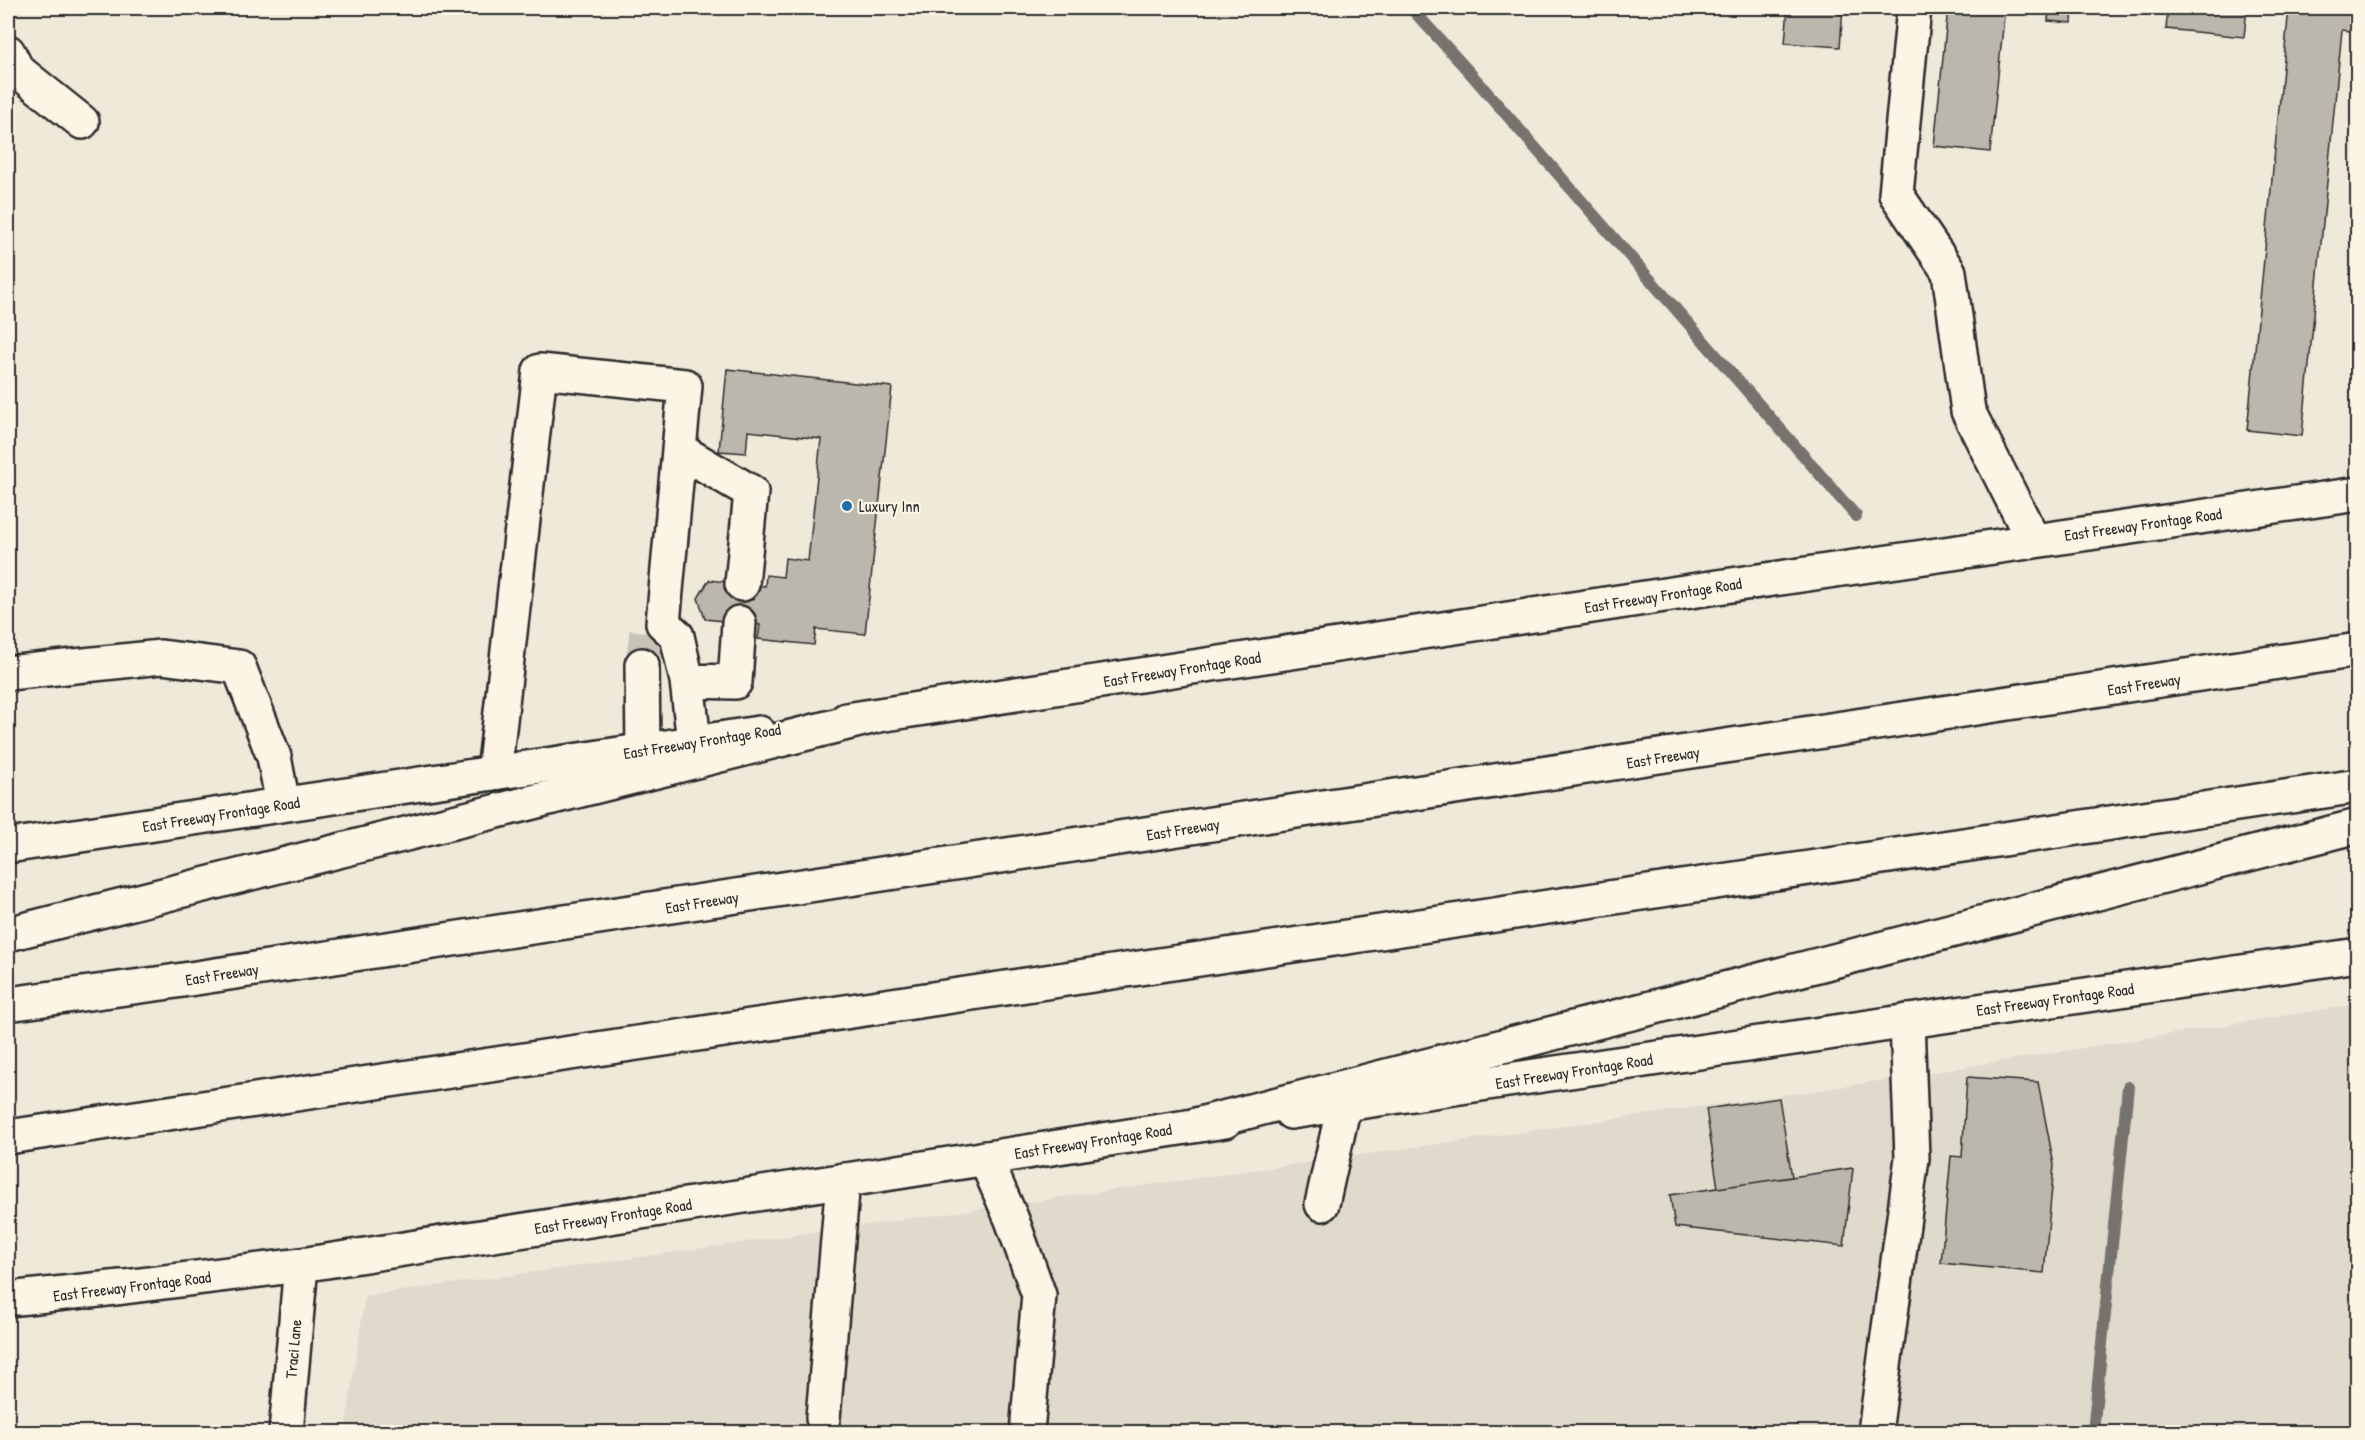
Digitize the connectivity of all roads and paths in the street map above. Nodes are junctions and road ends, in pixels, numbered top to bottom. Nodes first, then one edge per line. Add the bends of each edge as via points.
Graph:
1 (1914, 8) edge
2 (8, 52) edge
3 (82, 122) dead end
4 (679, 450) junction
5 (2358, 494) edge
6 (2033, 540) junction
7 (742, 584) dead end
8 (739, 623) dead end
9 (2358, 650) edge
10 (642, 665) tunnel mouth
11 (8, 673) edge
12 (687, 681) junction
13 (875, 716) junction
14 (694, 742) junction
15 (643, 750) junction
16 (494, 773) junction
17 (2358, 786) edge
18 (283, 804) junction
19 (2358, 826) edge
20 (8, 846) edge
21 (8, 934) edge
22 (2358, 955) edge
23 (8, 1004) edge
24 (1907, 1021) junction
25 (1344, 1105) junction
26 (1196, 1125) junction
27 (8, 1137) edge
28 (985, 1158) junction
29 (843, 1180) junction
30 (1322, 1204) dead end
31 (301, 1265) junction
32 (8, 1300) edge
33 (823, 1418) dead end
34 (286, 1432) edge
35 (1027, 1432) edge
36 (1875, 1432) edge

1 - 6 main road via 1896,194 1949,272 1968,411
2 - 3 main road via 17,70
4 - 7 main road via 751,492
4 - 12 main road via 655,627 677,636
4 - 16 main road via 685,386 540,370
5 - 6 main road, East Freeway Frontage Road
6 - 13 main road, East Freeway Frontage Road
8 - 12 main road via 735,682
9 - 23 main road, East Freeway
10 - 15 main road
11 - 18 main road via 161,657 239,667 274,757
12 - 14 main road
13 - 14 main road, East Freeway Frontage Road
13 - 21 main road
14 - 15 main road, East Freeway Frontage Road
15 - 16 main road, East Freeway Frontage Road
16 - 18 main road, East Freeway Frontage Road
17 - 27 main road
18 - 20 main road, East Freeway Frontage Road
19 - 26 main road
22 - 24 main road, East Freeway Frontage Road
24 - 25 main road, East Freeway Frontage Road
24 - 36 main road via 1912,1158
25 - 26 main road, East Freeway Frontage Road
25 - 30 main road
26 - 28 main road, East Freeway Frontage Road
28 - 29 main road, East Freeway Frontage Road
28 - 35 main road via 1039,1295
29 - 31 main road, East Freeway Frontage Road
29 - 33 main road
31 - 32 main road, East Freeway Frontage Road
31 - 34 main road, Traci Lane

